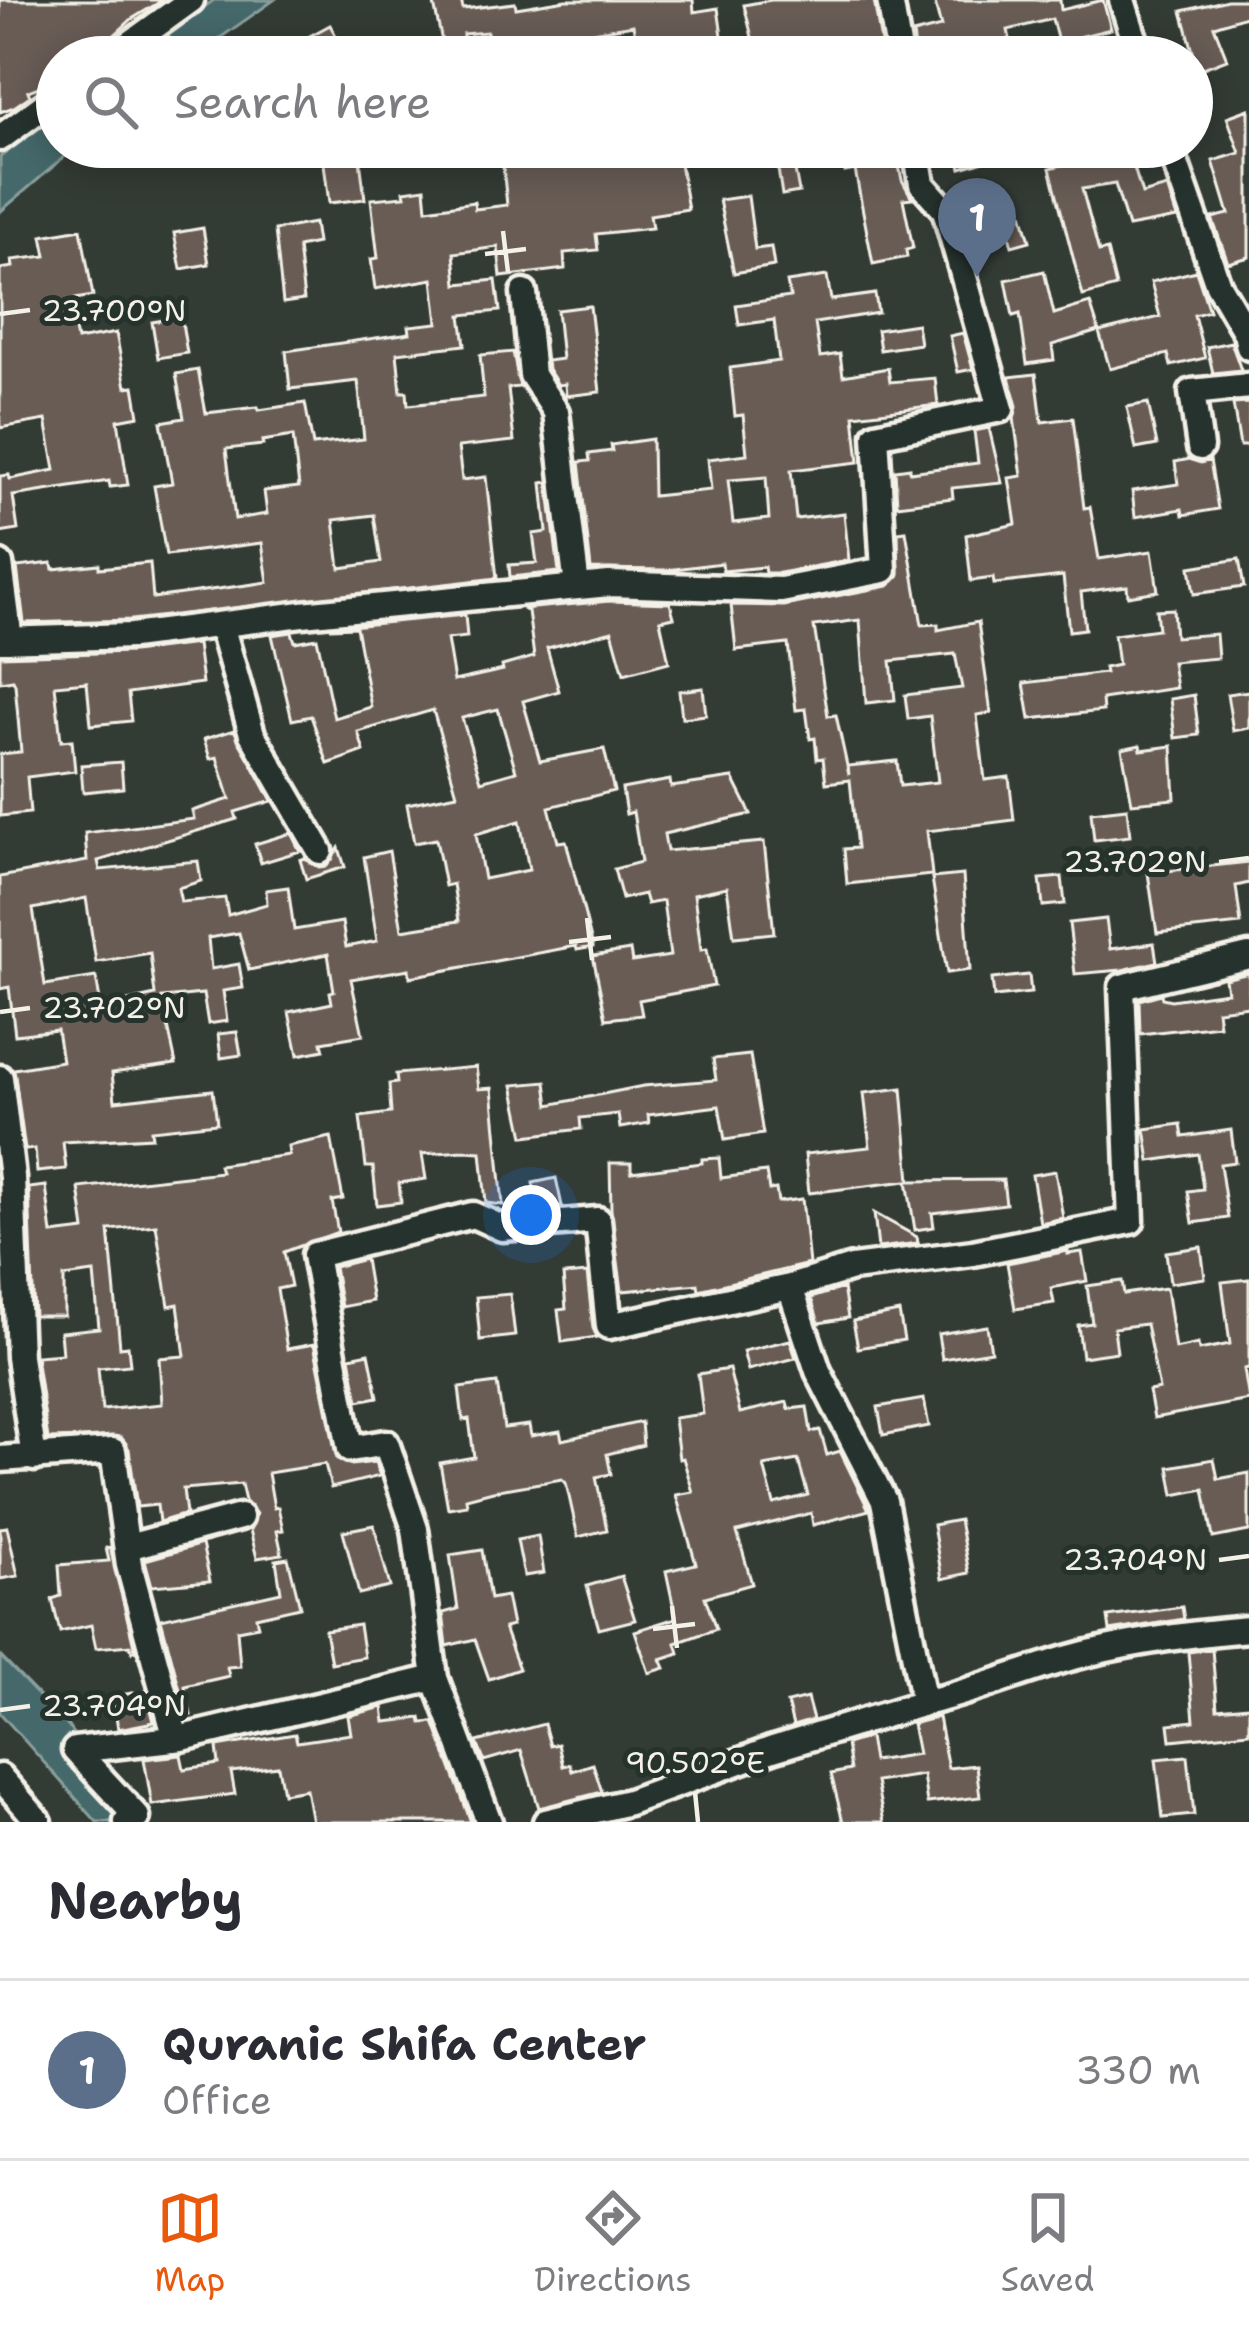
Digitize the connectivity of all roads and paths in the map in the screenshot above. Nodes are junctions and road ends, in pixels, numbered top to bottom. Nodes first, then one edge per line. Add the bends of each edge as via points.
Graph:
1 (191, 0) edge
2 (890, 0) edge
3 (1121, 0) edge
4 (141, 36) edge
5 (896, 36) edge
6 (1133, 36) edge
7 (36, 111) edge
8 (0, 138) edge
9 (919, 168) edge
10 (1177, 168) edge
11 (524, 293) dead end
12 (1249, 347) edge
13 (1249, 386) edge
14 (1200, 447) dead end
15 (0, 564) edge
16 (577, 587) junction
17 (221, 625) junction
18 (5, 640) edge
19 (320, 851) dead end
20 (1249, 956) edge
21 (0, 1078) edge
22 (6, 1177) edge
23 (790, 1287) junction
24 (34, 1458) junction
25 (0, 1459) edge
26 (240, 1517) dead end
27 (128, 1547) junction
28 (1249, 1629) edge
29 (435, 1678) junction
30 (924, 1702) junction
31 (176, 1738) junction
32 (0, 1777) edge
33 (39, 1822) edge
34 (127, 1822) edge
35 (489, 1822) edge
36 (545, 1822) edge

1 - 4 street
2 - 5 street
3 - 6 street
7 - 8 street
9 - 16 street via 922,184 945,210 1000,409 876,435 884,569 781,590
10 - 12 street
11 - 16 street via 532,375 556,412
13 - 14 street via 1192,392
15 - 18 street
16 - 17 street
17 - 18 street
17 - 19 street via 252,734
20 - 23 street via 1122,987 1131,1221 852,1268
21 - 22 street
22 - 24 street
23 - 29 street via 609,1326 598,1220 502,1228 473,1215 315,1255 350,1449 386,1443 415,1529
23 - 30 street via 818,1371 884,1501
24 - 25 street
24 - 27 street via 113,1451
26 - 27 street
27 - 31 street
28 - 30 street via 1174,1635 1067,1659
29 - 31 street
29 - 35 street
30 - 36 street via 629,1802
31 - 34 street via 75,1750 136,1817
32 - 33 street

